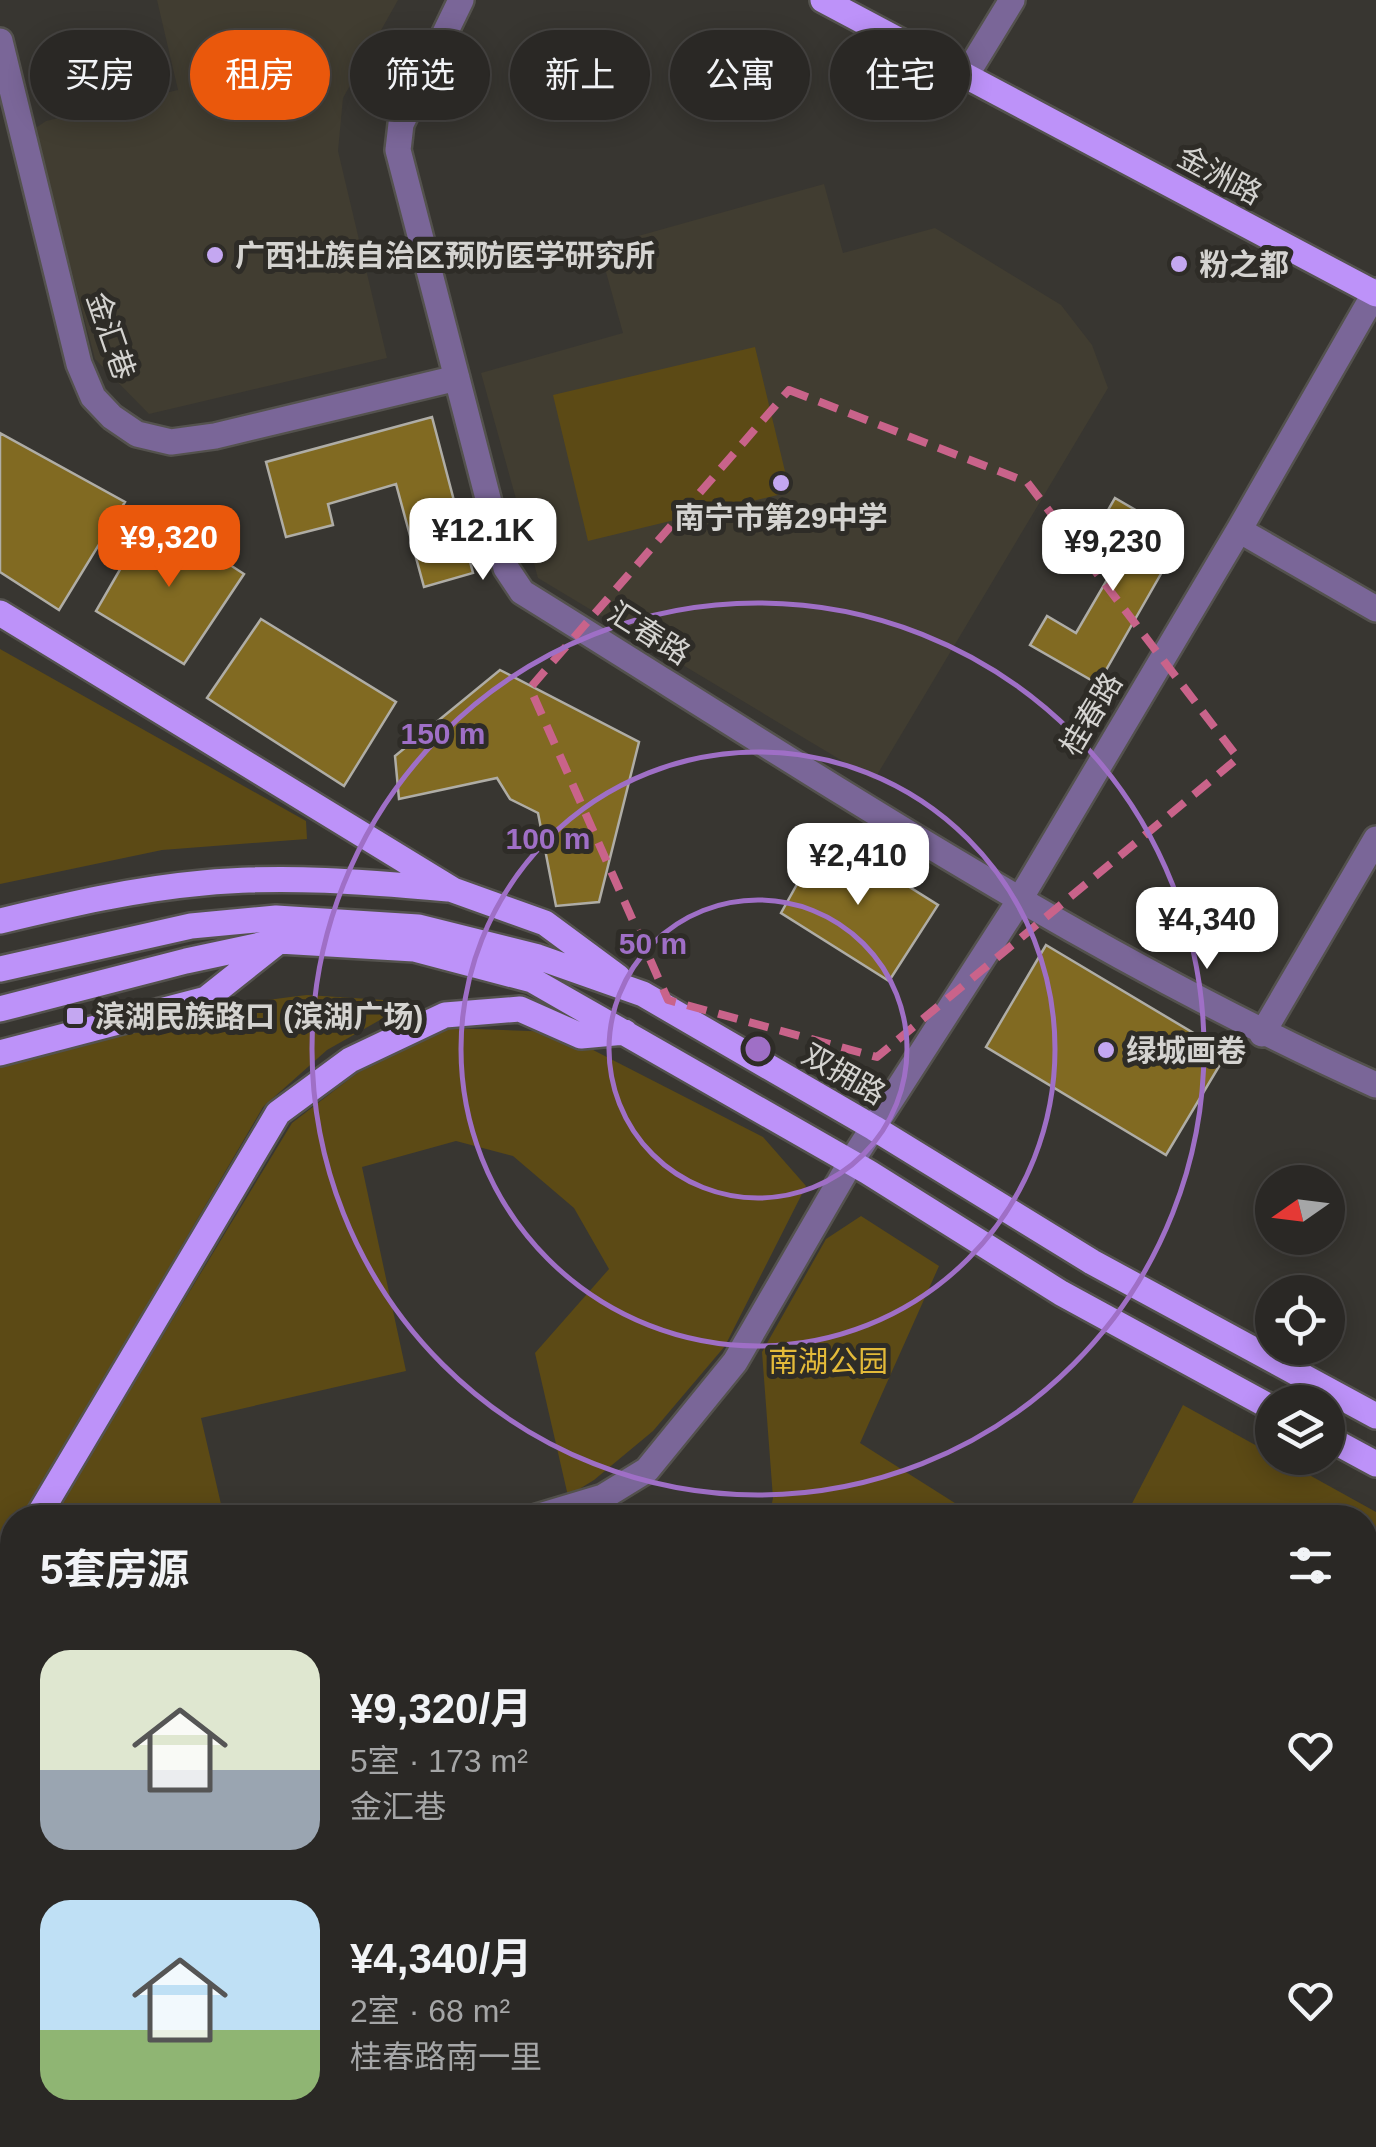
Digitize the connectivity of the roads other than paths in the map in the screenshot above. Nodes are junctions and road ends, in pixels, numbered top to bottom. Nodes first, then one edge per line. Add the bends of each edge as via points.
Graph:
1 (461, 0) edge
2 (822, 0) edge
3 (1012, 0) edge
4 (878, 30) edge
5 (0, 41) edge
6 (970, 69) edge
7 (970, 80) edge
8 (1376, 293) edge
9 (457, 378) junction
10 (1239, 530) junction
11 (1376, 609) edge
12 (0, 613) edge
13 (1376, 839) edge
14 (452, 890) junction
15 (1018, 900) junction
16 (0, 921) edge
17 (279, 942) junction
18 (0, 969) edge
19 (642, 994) junction
20 (0, 1009) edge
21 (625, 1032) junction
22 (1262, 1034) junction
23 (0, 1053) edge
24 (1376, 1086) edge
25 (874, 1128) junction
26 (851, 1162) junction
27 (1255, 1399) edge
28 (1376, 1416) edge
29 (1345, 1447) edge
30 (1376, 1464) edge
31 (45, 1505) edge
32 (576, 1505) edge

1 - 9 street, 汇春路 via 401,124 398,150
2 - 4 main road, 金洲路
3 - 6 street
5 - 9 street, 金汇巷 via 79,364 112,418 137,434 171,442
7 - 8 main road, 金洲路
8 - 10 street, 桂春路
9 - 15 street, 汇春路 via 506,568 522,592
10 - 11 street
10 - 15 street, 桂春路
12 - 14 main road
13 - 22 street
14 - 16 main road via 333,880 205,882
14 - 19 main road via 546,924
15 - 22 street, 汇春路
15 - 25 street, 桂春路
17 - 20 main road
17 - 21 main road via 414,949 532,980
17 - 23 main road via 206,999
18 - 19 main road, 双拥路 via 191,926 276,918 418,927 538,956
19 - 25 main road, 双拥路
21 - 26 main road
21 - 31 main road via 581,1036 520,1009 445,1014 350,1060 278,1114
22 - 24 street, 汇春路
25 - 26 street, 桂春路
25 - 28 main road, 双拥路 via 1092,1262
26 - 27 main road via 1061,1293
26 - 32 street, 桂春路 via 735,1362 646,1470
29 - 30 main road

